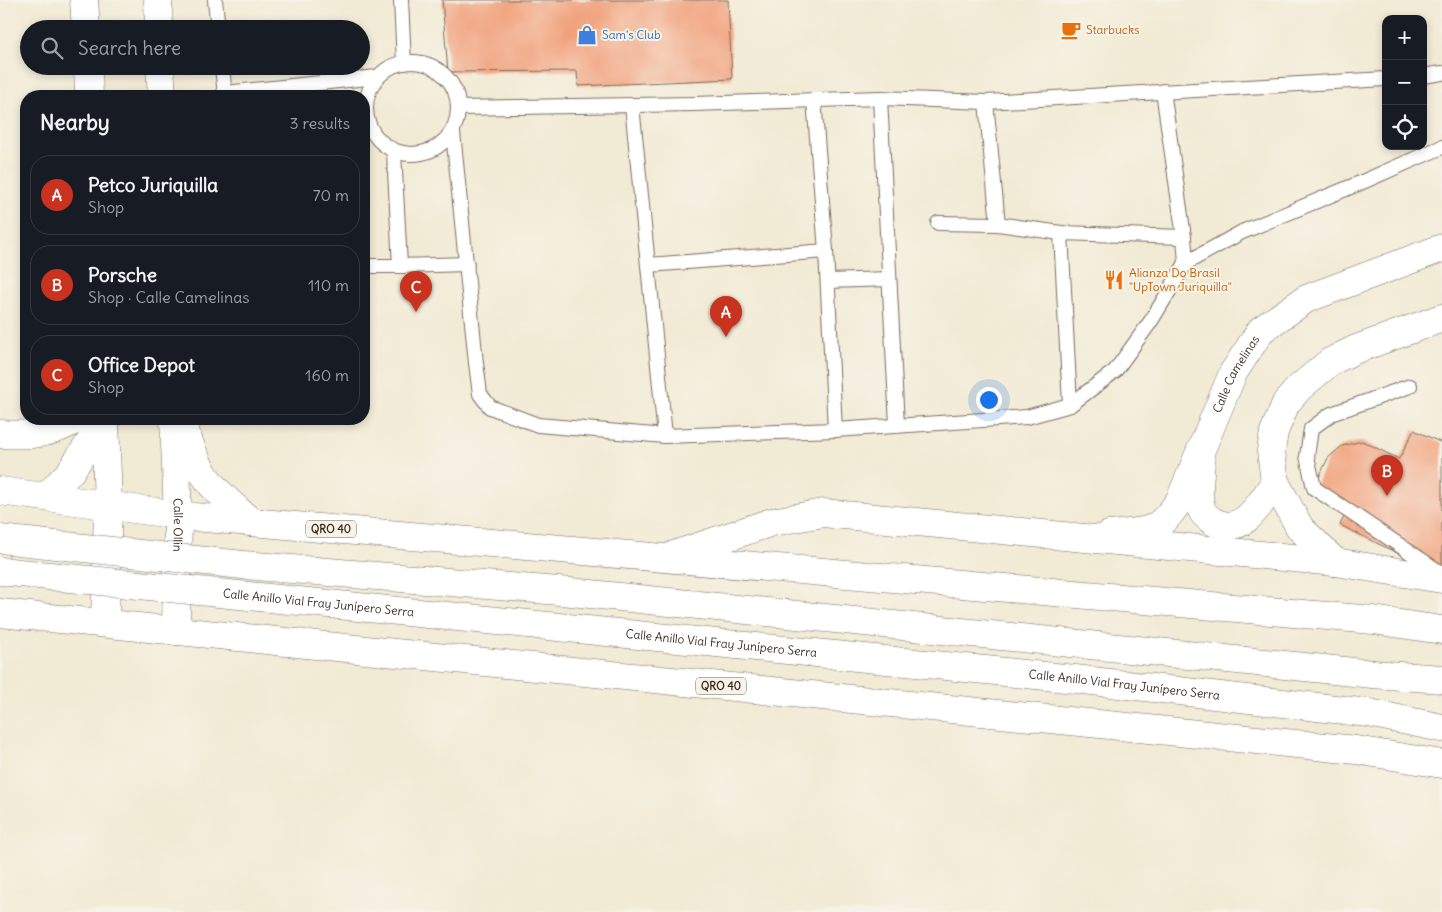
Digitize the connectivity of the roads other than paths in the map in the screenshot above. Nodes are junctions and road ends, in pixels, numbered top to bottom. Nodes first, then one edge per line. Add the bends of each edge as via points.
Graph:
1 (84, 0) edge
2 (158, 0) edge
3 (215, 0) edge
4 (401, 0) edge
5 (85, 20) edge
6 (159, 20) edge
7 (217, 20) edge
8 (404, 63) junction
9 (1442, 74) edge
10 (88, 75) edge
11 (161, 75) edge
12 (223, 75) edge
13 (1427, 76) edge
14 (377, 77) junction
15 (1382, 79) edge
16 (89, 90) edge
17 (162, 90) edge
18 (224, 90) edge
19 (267, 90) edge
20 (370, 90) edge
21 (1163, 91) junction
22 (880, 98) junction
23 (814, 100) junction
24 (986, 102) junction
25 (632, 105) junction
26 (459, 108) junction
27 (370, 128) edge
28 (452, 132) junction
29 (1442, 147) edge
30 (394, 152) junction
31 (938, 223) dead end
32 (998, 224) junction
33 (1060, 233) junction
34 (1184, 237) junction
35 (1442, 248) edge
36 (826, 251) junction
37 (1186, 263) junction
38 (467, 264) junction
39 (649, 265) junction
40 (370, 266) edge
41 (400, 266) junction
42 (889, 279) junction
43 (828, 281) junction
44 (1442, 318) edge
45 (1410, 386) dead end
46 (1070, 405) junction
47 (65, 425) edge
48 (101, 425) edge
49 (105, 425) edge
50 (174, 425) edge
51 (183, 425) edge
52 (897, 425) junction
53 (835, 430) junction
54 (0, 434) edge
55 (665, 436) junction
56 (1202, 446) junction
57 (1275, 482) junction
58 (0, 491) edge
59 (46, 497) junction
60 (108, 505) junction
61 (178, 515) junction
62 (251, 522) junction
63 (1083, 538) junction
64 (0, 539) edge
65 (664, 559) junction
66 (1335, 562) junction
67 (0, 571) edge
68 (1442, 574) edge
69 (1442, 579) edge
70 (0, 613) edge
71 (105, 623) junction
72 (1442, 630) edge
73 (176, 631) junction
74 (1442, 679) edge
75 (1442, 728) edge
76 (1442, 764) edge

1 - 5 main road
2 - 6 main road
3 - 7 lane
4 - 8 lane
8 - 14 lane via 395,64
8 - 26 lane via 417,62 438,70 453,86
9 - 13 lane
10 - 16 main road
11 - 17 main road
12 - 18 lane
14 - 19 lane
14 - 20 lane
15 - 21 lane
21 - 24 lane
21 - 34 lane
22 - 23 lane
22 - 24 lane
22 - 42 lane
23 - 25 lane
23 - 36 lane
24 - 32 lane
25 - 26 lane
25 - 39 lane
26 - 28 lane
27 - 30 lane via 376,139
28 - 30 lane via 437,148 416,155
28 - 38 lane
29 - 37 lane via 1242,232
30 - 41 lane
31 - 32 lane
32 - 33 lane
33 - 34 lane
33 - 46 lane
34 - 37 lane
35 - 56 main road, Calle Camelinas via 1306,299 1261,330 1233,373
36 - 39 lane
36 - 43 lane
37 - 46 lane via 1151,321 1115,371
38 - 41 lane
38 - 55 lane via 480,394 490,407 538,425
39 - 55 lane
40 - 41 lane
42 - 43 lane
42 - 52 lane
43 - 53 lane
44 - 57 main road via 1354,350 1330,362 1299,388 1286,403 1274,432 1271,451
45 - 68 lane via 1331,414 1310,429 1307,456 1314,488
46 - 52 lane via 1027,417
47 - 54 main road via 51,432
48 - 59 main road via 70,472
49 - 60 main road
50 - 61 main road, Calle Ollin
51 - 62 main road via 208,480
52 - 53 lane
53 - 55 lane
56 - 57 main road via 1201,509 1220,525 1235,526 1245,521
56 - 63 main road, Calle Camelinas via 1180,500 1158,527
57 - 66 main road via 1300,528
58 - 59 main road, QRO 40
59 - 60 main road, QRO 40
60 - 61 main road, QRO 40
60 - 71 main road
61 - 62 main road, QRO 40
61 - 73 main road, Calle Ollin
62 - 65 main road, QRO 40
63 - 65 main road via 823,513 772,522
63 - 66 main road
64 - 74 main road, bridge
65 - 72 main road, QRO 40 via 1373,620
66 - 69 main road
67 - 75 main road, Calle Anillo Vial Fray Junípero Serra, bridge via 1075,679 1369,714
70 - 71 main road, QRO 40
71 - 73 main road, QRO 40
73 - 76 main road, QRO 40 via 1336,748

